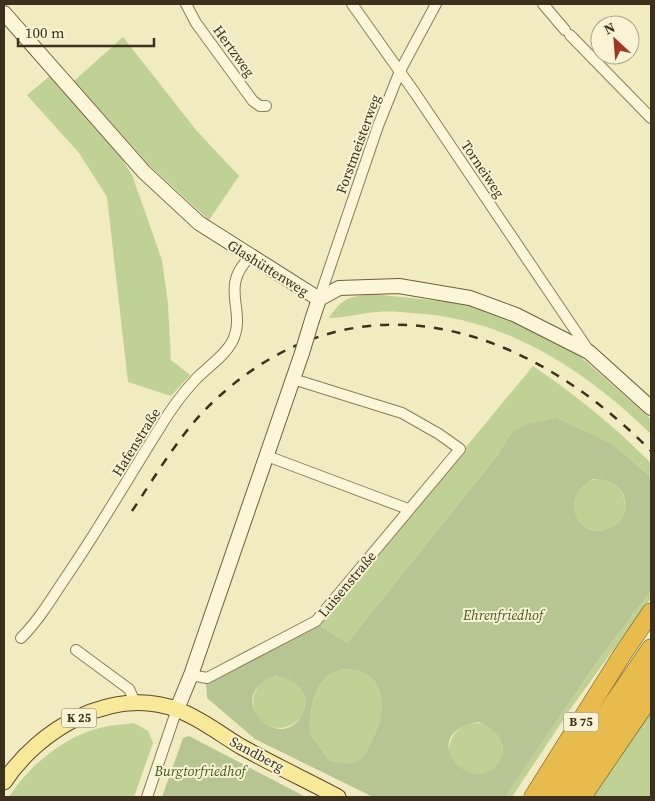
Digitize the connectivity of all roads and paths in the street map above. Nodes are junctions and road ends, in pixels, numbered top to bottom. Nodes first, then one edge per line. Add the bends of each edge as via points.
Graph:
1 (186, 4) edge
2 (352, 4) edge
3 (436, 4) edge
4 (543, 4) edge
5 (4, 13) edge
6 (400, 71) junction
7 (266, 106) dead end
8 (651, 118) edge
9 (250, 257) junction
10 (319, 299) junction
11 (590, 352) junction
12 (293, 380) junction
13 (651, 408) edge
14 (267, 456) junction
15 (408, 509) junction
16 (651, 612) edge
17 (651, 623) edge
18 (21, 638) dead end
19 (651, 648) edge
20 (76, 650) dead end
21 (622, 655) junction
22 (651, 671) edge
23 (191, 675) junction
24 (651, 696) edge
25 (135, 702) junction
26 (177, 709) junction
27 (4, 782) edge
28 (538, 795) edge
29 (147, 797) edge
30 (338, 797) edge
31 (566, 797) edge
32 (582, 797) edge

1 - 7 street, Hertzweg via 196,23 250,97 260,106
2 - 6 street, Torneiweg
3 - 6 street, Forstmeisterweg
4 - 8 street
5 - 9 street, Glashüttenweg via 144,172 199,223
6 - 10 street, Forstmeisterweg via 377,128
6 - 11 street, Torneiweg
9 - 10 street, Glashüttenweg
9 - 18 street, Hafenstraße via 237,272 234,285 237,321 229,345 194,380 159,428 87,546 33,626
10 - 11 street, Glashüttenweg via 339,288 399,286 445,293 470,298 516,315
10 - 12 street, bridge
11 - 13 street, Glashüttenweg
12 - 14 street
12 - 15 street, Luisenstraße via 402,413 460,449
14 - 15 street
14 - 23 street
15 - 23 street, Luisenstraße via 316,621 207,678
16 - 21 highway
17 - 21 highway, B 75
19 - 28 highway
20 - 25 street via 130,689
21 - 28 highway, B 75
22 - 31 highway
23 - 26 street
24 - 32 highway
25 - 26 main road, K 25
25 - 27 main road, K 25 via 86,714 64,725 30,751
26 - 29 street
26 - 30 main road, Sandberg / K 25

